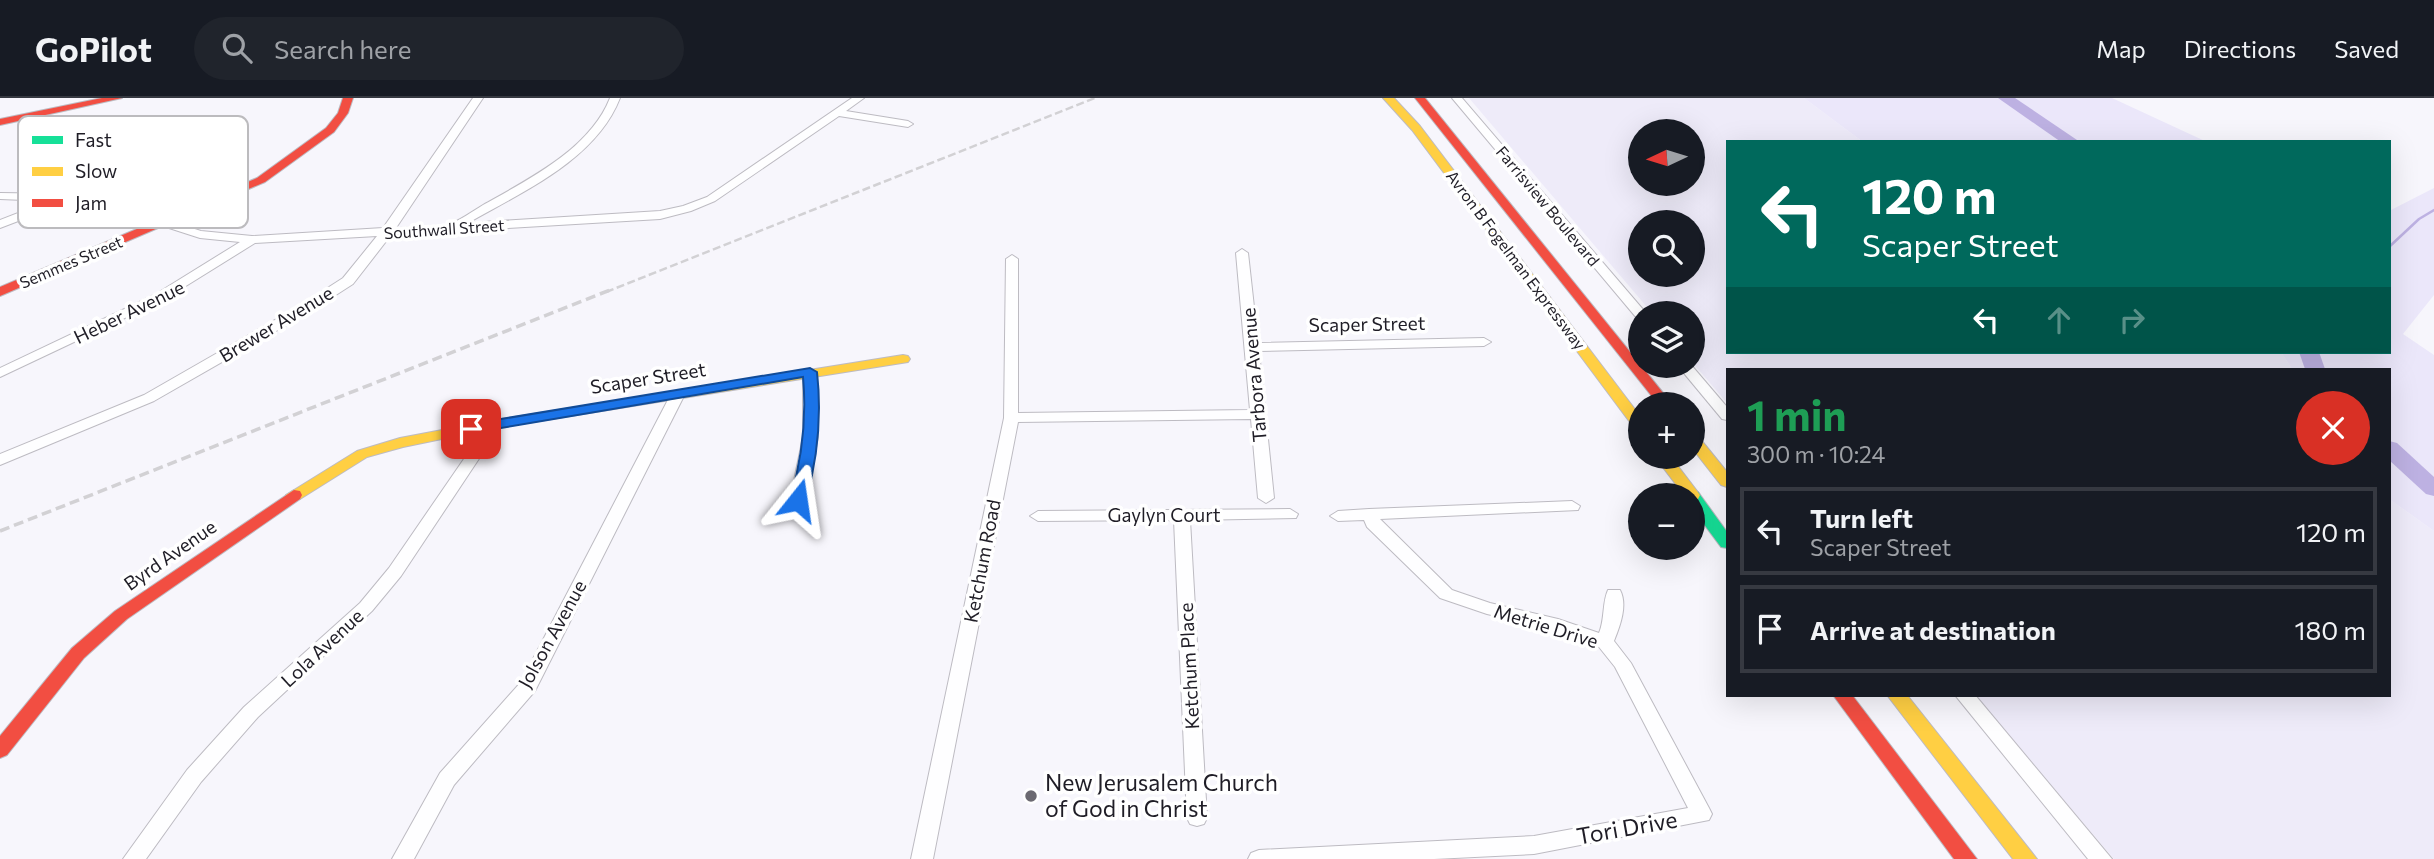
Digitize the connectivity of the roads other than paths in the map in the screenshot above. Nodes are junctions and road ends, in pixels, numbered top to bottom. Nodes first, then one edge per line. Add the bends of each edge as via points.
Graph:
1 (117, 98) edge
2 (348, 98) edge
3 (478, 98) edge
4 (615, 98) edge
5 (859, 98) edge
6 (1388, 98) edge
7 (1420, 98) edge
8 (1457, 98) edge
9 (837, 113) junction
10 (29, 116) edge
11 (18, 118) edge
12 (0, 122) edge
13 (908, 124) dead end
14 (248, 186) edge
15 (0, 197) edge
16 (18, 197) edge
17 (18, 217) edge
18 (0, 224) edge
19 (153, 228) edge
20 (181, 228) edge
21 (451, 229) junction
22 (386, 233) junction
23 (252, 240) junction
24 (1242, 253) dead end
25 (1012, 259) dead end
26 (0, 292) edge
27 (1630, 301) edge
28 (1484, 342) dead end
29 (1252, 347) junction
30 (903, 359) dead end
31 (810, 372) junction
32 (0, 373) edge
33 (1695, 378) edge
34 (1655, 392) edge
35 (678, 394) junction
36 (1628, 410) edge
37 (1258, 414) junction
38 (1726, 415) edge
39 (1011, 418) junction
40 (495, 424) junction
41 (400, 443) joint
42 (1705, 454) edge
43 (0, 460) edge
44 (1726, 481) edge
45 (1266, 498) dead end
46 (798, 500) dead end
47 (1572, 506) dead end
48 (1705, 513) edge
49 (1290, 514) dead end
50 (1369, 514) junction
51 (1182, 515) junction
52 (1038, 516) dead end
53 (1338, 516) dead end
54 (1726, 541) edge
55 (1614, 594) dead end
56 (1605, 642) junction
57 (1844, 697) edge
58 (1898, 697) edge
59 (1966, 697) edge
60 (0, 750) edge
61 (1702, 814) joint
62 (1197, 818) dead end
63 (1538, 852) edge
64 (134, 859) edge
65 (403, 859) edge
66 (922, 859) edge
67 (1259, 859) edge
68 (1966, 859) edge
69 (2026, 859) edge
70 (2101, 859) edge

1 - 10 main road
2 - 14 main road, Semmes Street via 330,130 304,153
3 - 22 street, Brewer Avenue
4 - 21 street via 605,120 583,146
5 - 9 street, Southwall Street
6 - 36 main road, Avron B Fogelman Expressway via 1416,128
7 - 34 main road, Avron B Fogelman Expressway
8 - 27 street, Farrisview Boulevard
9 - 13 street
9 - 21 street, Southwall Street via 710,199 687,209
11 - 12 main road
15 - 16 street, Southwall Street
17 - 18 street
19 - 26 main road, Semmes Street
20 - 23 street, Southwall Street
21 - 22 street, Southwall Street
22 - 23 street, Southwall Street
22 - 43 street, Brewer Avenue via 348,281 306,308 149,398
23 - 32 street, Heber Avenue via 144,307
24 - 29 street, Tarbora Avenue
25 - 39 street, Ketchum Road
28 - 29 street, Scaper Street
29 - 37 street, Tarbora Avenue
30 - 31 main road, Scaper Street
31 - 35 main road, Scaper Street
31 - 46 street via 809,459
33 - 38 street
35 - 40 main road, Scaper Street
35 - 65 street, Jolson Avenue via 528,686 447,779
37 - 39 street
37 - 45 street, Tarbora Avenue
39 - 66 street, Ketchum Road
40 - 41 main road, Scaper Street
40 - 64 street, Lola Avenue via 395,572 366,607 251,712 194,776
41 - 60 main road, Byrd Avenue via 362,454 320,477 121,615 78,653
42 - 44 main road
47 - 50 street
48 - 54 main road
49 - 51 street, Gaylyn Court
50 - 53 street
50 - 56 street, Metrie Drive via 1446,594
51 - 52 street, Gaylyn Court
51 - 62 street, Ketchum Place
55 - 56 street via 1614,622
56 - 61 street, Metrie Drive via 1622,663
57 - 68 main road
58 - 69 main road
59 - 70 street
61 - 63 street, Tori Drive
63 - 67 street, Tori Drive

